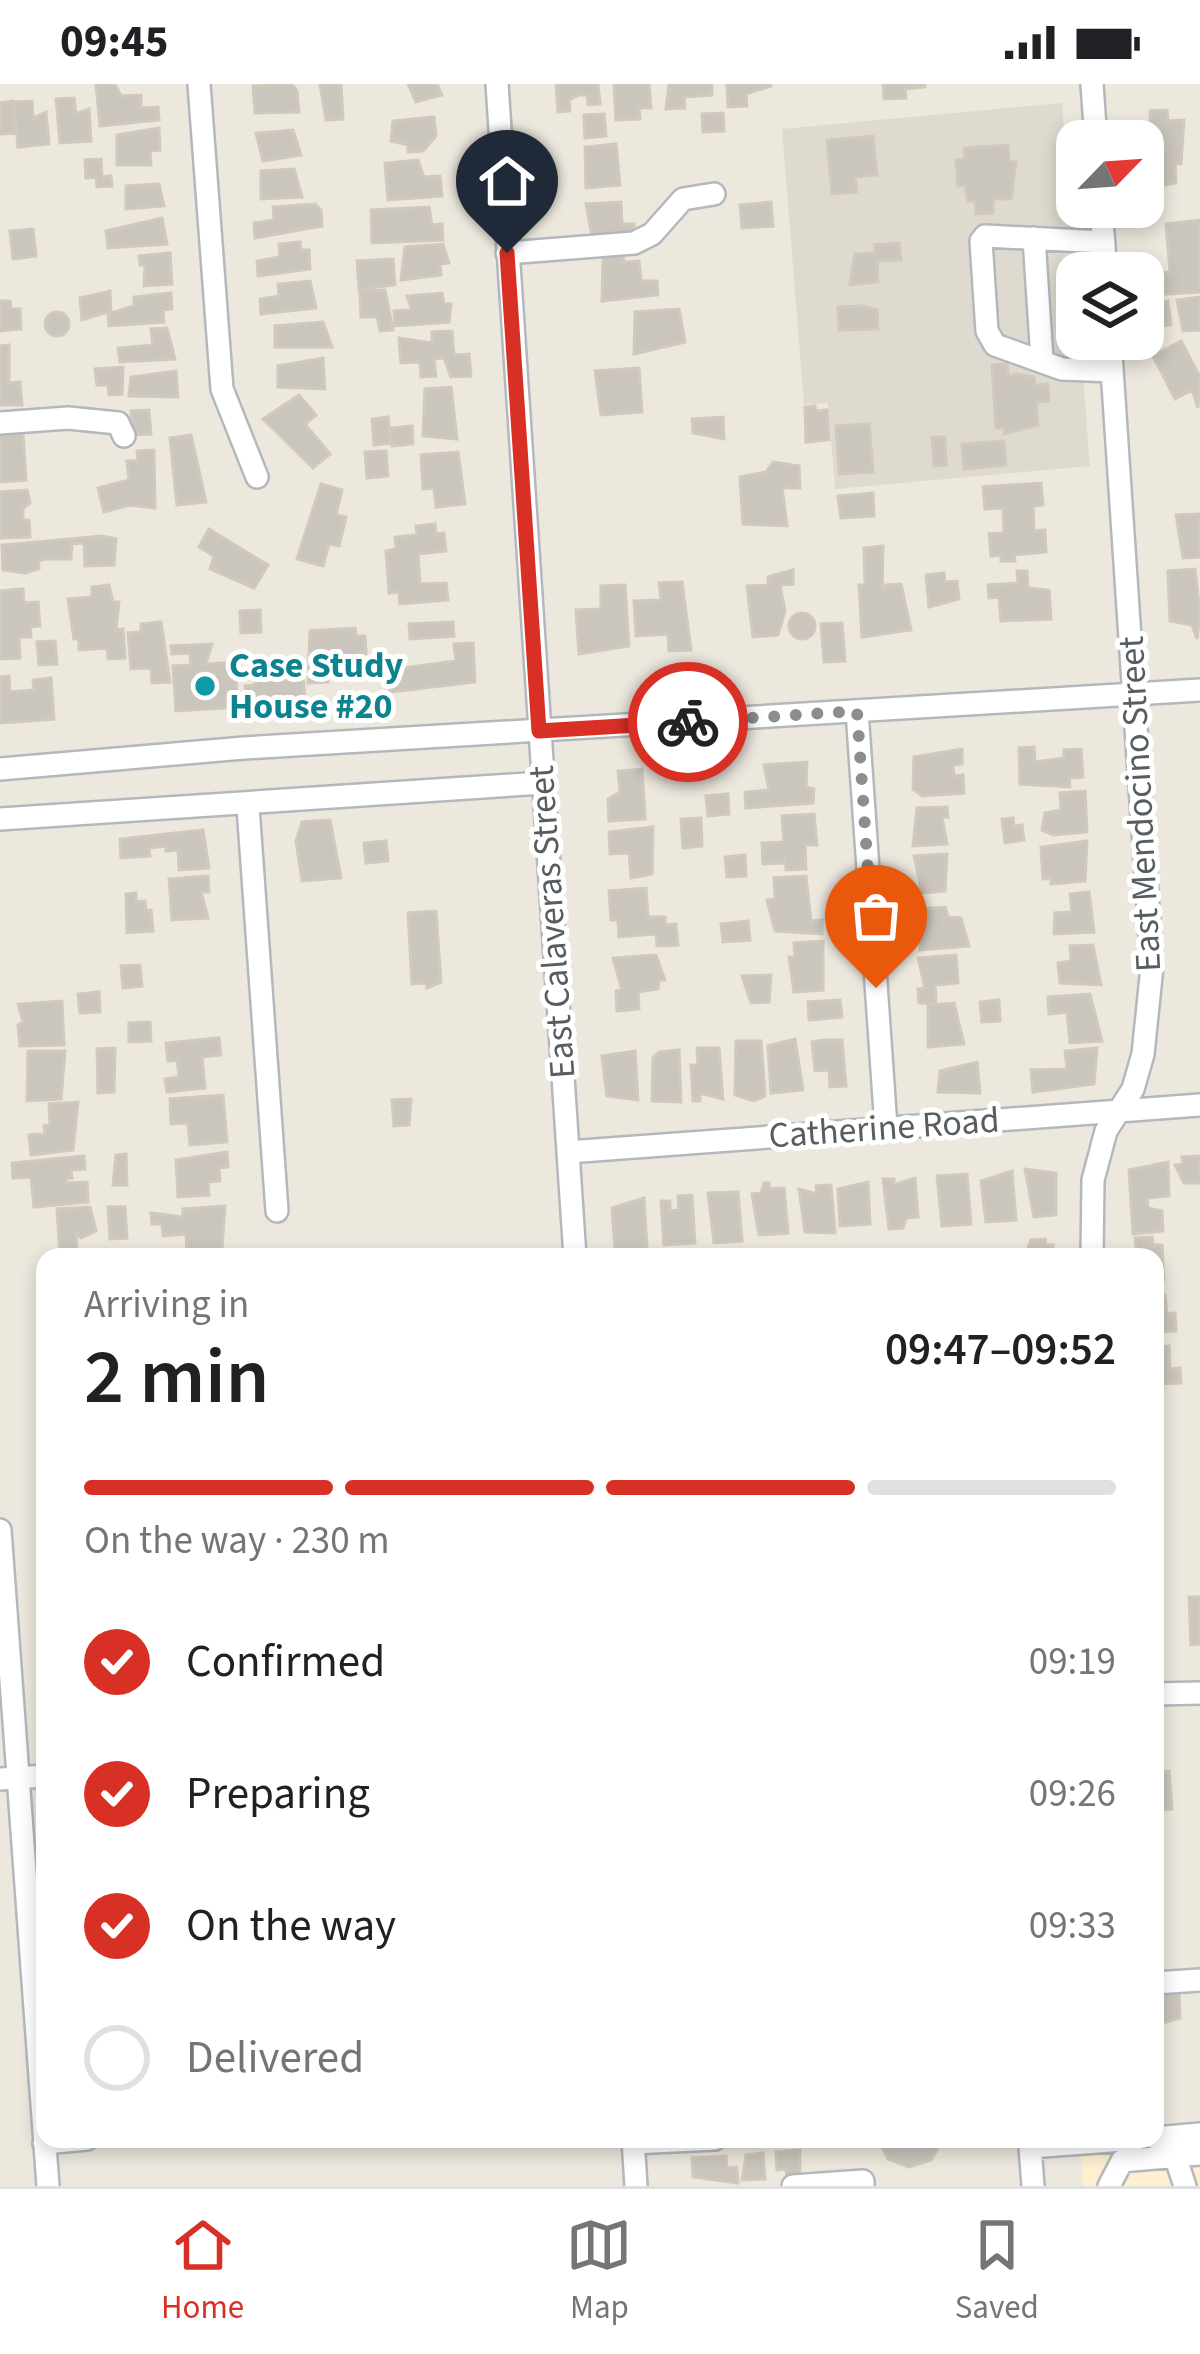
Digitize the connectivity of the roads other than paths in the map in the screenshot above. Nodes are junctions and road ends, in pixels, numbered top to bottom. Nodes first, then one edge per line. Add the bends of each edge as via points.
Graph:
1 (199, 84) edge
2 (497, 84) edge
3 (1092, 84) edge
4 (1095, 120) edge
5 (714, 194) dead end
6 (1103, 228) edge
7 (1034, 238) junction
8 (1104, 242) junction
9 (1105, 252) edge
10 (507, 253) junction
11 (1042, 360) junction
12 (1111, 360) edge
13 (1112, 371) junction
14 (0, 423) edge
15 (124, 436) dead end
16 (257, 477) dead end
17 (1200, 690) edge
18 (1134, 697) junction
19 (857, 711) junction
20 (539, 731) junction
21 (0, 769) edge
22 (542, 782) junction
23 (248, 807) junction
24 (0, 819) edge
25 (1200, 1105) edge
26 (1117, 1110) junction
27 (886, 1127) junction
28 (568, 1152) junction
29 (277, 1211) dead end
30 (574, 1248) edge
31 (1092, 1248) edge
32 (0, 1530) edge
33 (1164, 1694) edge
34 (1200, 1695) edge
35 (9, 1778) edge
36 (1200, 1980) edge
37 (1164, 1982) edge
38 (36, 2060) edge
39 (1200, 2134) edge
40 (1164, 2137) edge
41 (44, 2148) edge
42 (633, 2148) edge
43 (1030, 2148) edge
44 (1200, 2154) edge
45 (1175, 2156) junction
46 (1109, 2183) edge
47 (48, 2186) edge
48 (636, 2186) edge
49 (793, 2186) edge
50 (863, 2186) edge
51 (1033, 2186) edge
52 (1185, 2186) edge

1 - 16 street via 222,389
2 - 10 street, East Calaveras Street
3 - 4 street
5 - 10 street via 683,199 634,244
6 - 8 street
7 - 8 street
7 - 11 street
7 - 11 street via 985,236 984,286 995,345
8 - 9 street
10 - 20 street, East Calaveras Street
11 - 13 street
12 - 13 street, East Mendocino Street
13 - 18 street, East Mendocino Street
14 - 15 street via 118,423
17 - 18 street
18 - 19 street
18 - 26 street, East Mendocino Street via 1150,1016 1133,1089
19 - 20 street
19 - 27 street
20 - 21 street
20 - 22 street, East Calaveras Street
22 - 23 street via 328,793
22 - 28 street, East Calaveras Street
23 - 24 street
23 - 29 street
25 - 26 street, Catherine Road
26 - 27 street, Catherine Road
26 - 31 street, East Mendocino Street via 1093,1180
27 - 28 street, Catherine Road
28 - 30 street, East Calaveras Street
32 - 35 street
33 - 34 street
35 - 38 street
36 - 37 street
39 - 40 street
41 - 47 street
42 - 48 street
43 - 51 street
44 - 45 street
45 - 46 street via 1122,2161
45 - 52 street
49 - 50 street

